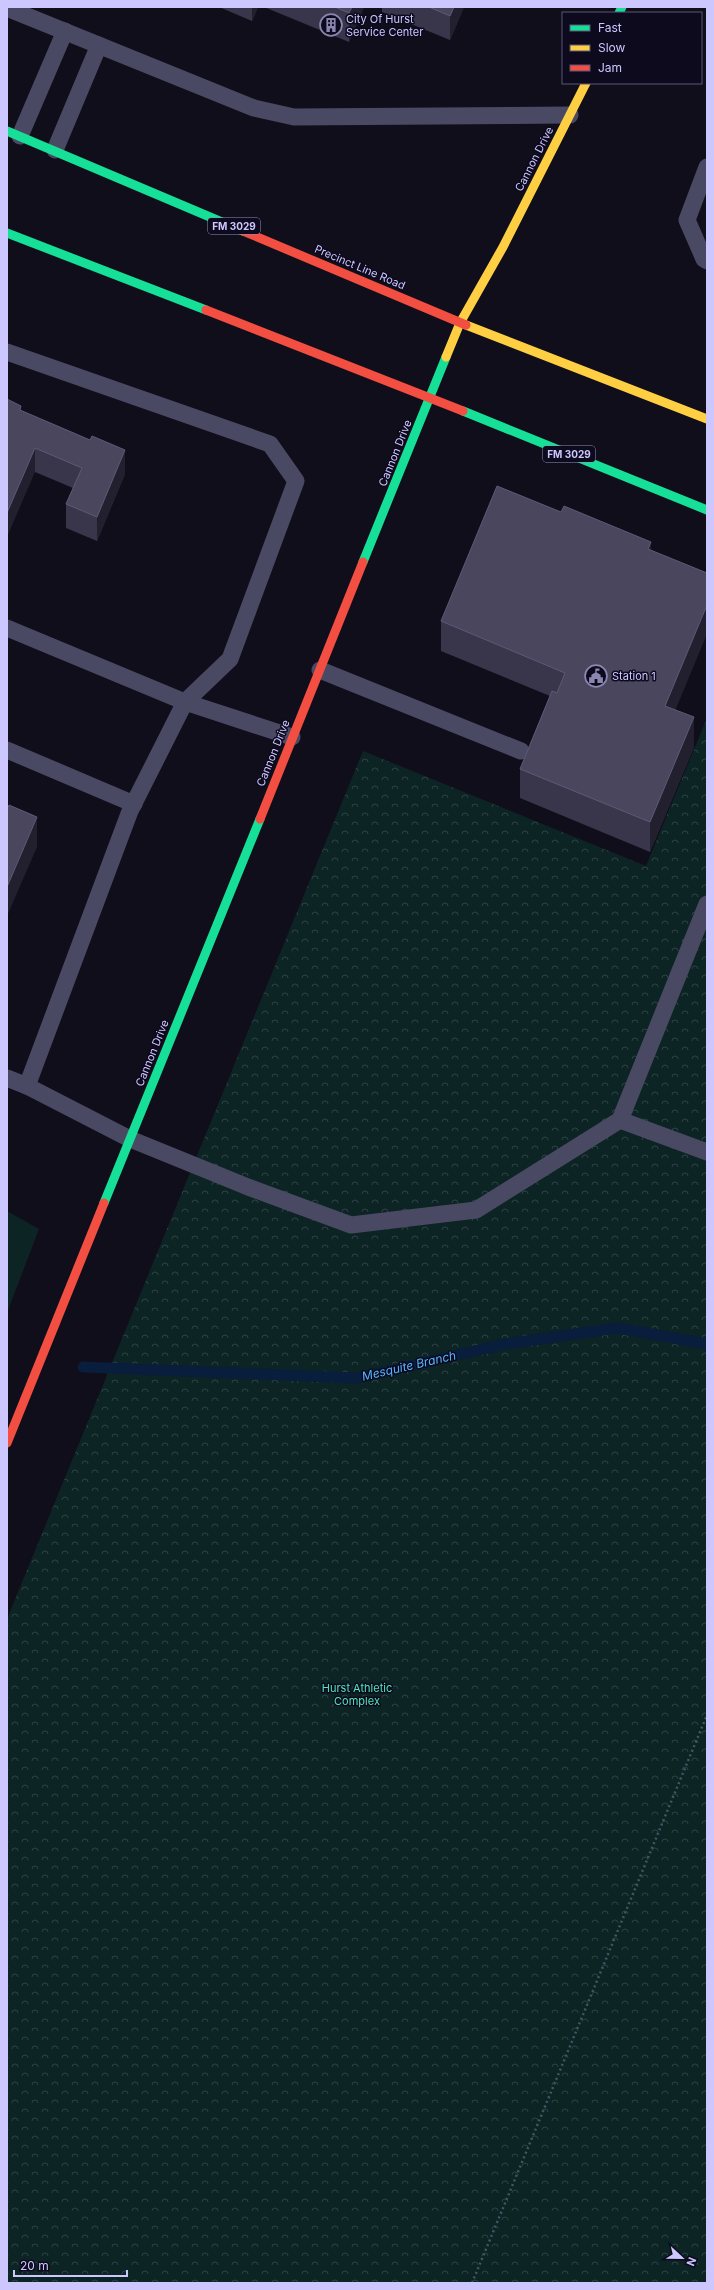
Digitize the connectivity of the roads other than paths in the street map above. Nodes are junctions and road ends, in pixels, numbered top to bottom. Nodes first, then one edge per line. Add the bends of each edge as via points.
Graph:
1 (7, 8) edge
2 (65, 31) junction
3 (99, 45) junction
4 (586, 84) edge
5 (570, 115) junction
6 (14, 134) edge
7 (55, 150) junction
8 (707, 167) edge
9 (7, 233) edge
10 (707, 261) edge
11 (460, 323) junction
12 (7, 352) edge
13 (430, 398) junction
14 (707, 419) edge
15 (707, 510) edge
16 (7, 628) edge
17 (320, 670) junction
18 (185, 702) junction
19 (292, 737) junction
20 (7, 750) edge
21 (521, 751) dead end
22 (134, 804) junction
23 (707, 904) edge
24 (7, 1078) edge
25 (26, 1086) junction
26 (620, 1120) junction
27 (130, 1139) junction
28 (707, 1152) edge
29 (7, 1443) edge

1 - 2 lane
2 - 3 lane
2 - 6 lane
3 - 5 lane via 254,108 294,117
3 - 7 lane
4 - 5 street, Cannon Drive
5 - 11 street, Cannon Drive via 503,246
6 - 7 street, Precinct Line Road / FM 3029
7 - 11 street, Precinct Line Road / FM 3029
8 - 10 lane via 687,220
9 - 13 street, FM 3029
11 - 13 street, Cannon Drive
11 - 14 street, Precinct Line Road / FM 3029
12 - 18 lane via 270,444 296,481 230,659
13 - 15 street, FM 3029
13 - 17 street, Cannon Drive
16 - 18 lane
17 - 19 street, Cannon Drive
17 - 21 lane
18 - 19 lane
18 - 22 lane
19 - 27 street, Cannon Drive
20 - 22 lane
22 - 25 lane
23 - 26 lane
24 - 25 lane
25 - 27 lane
26 - 27 lane via 476,1210 351,1224 248,1187
26 - 28 lane
27 - 29 street, Cannon Drive

